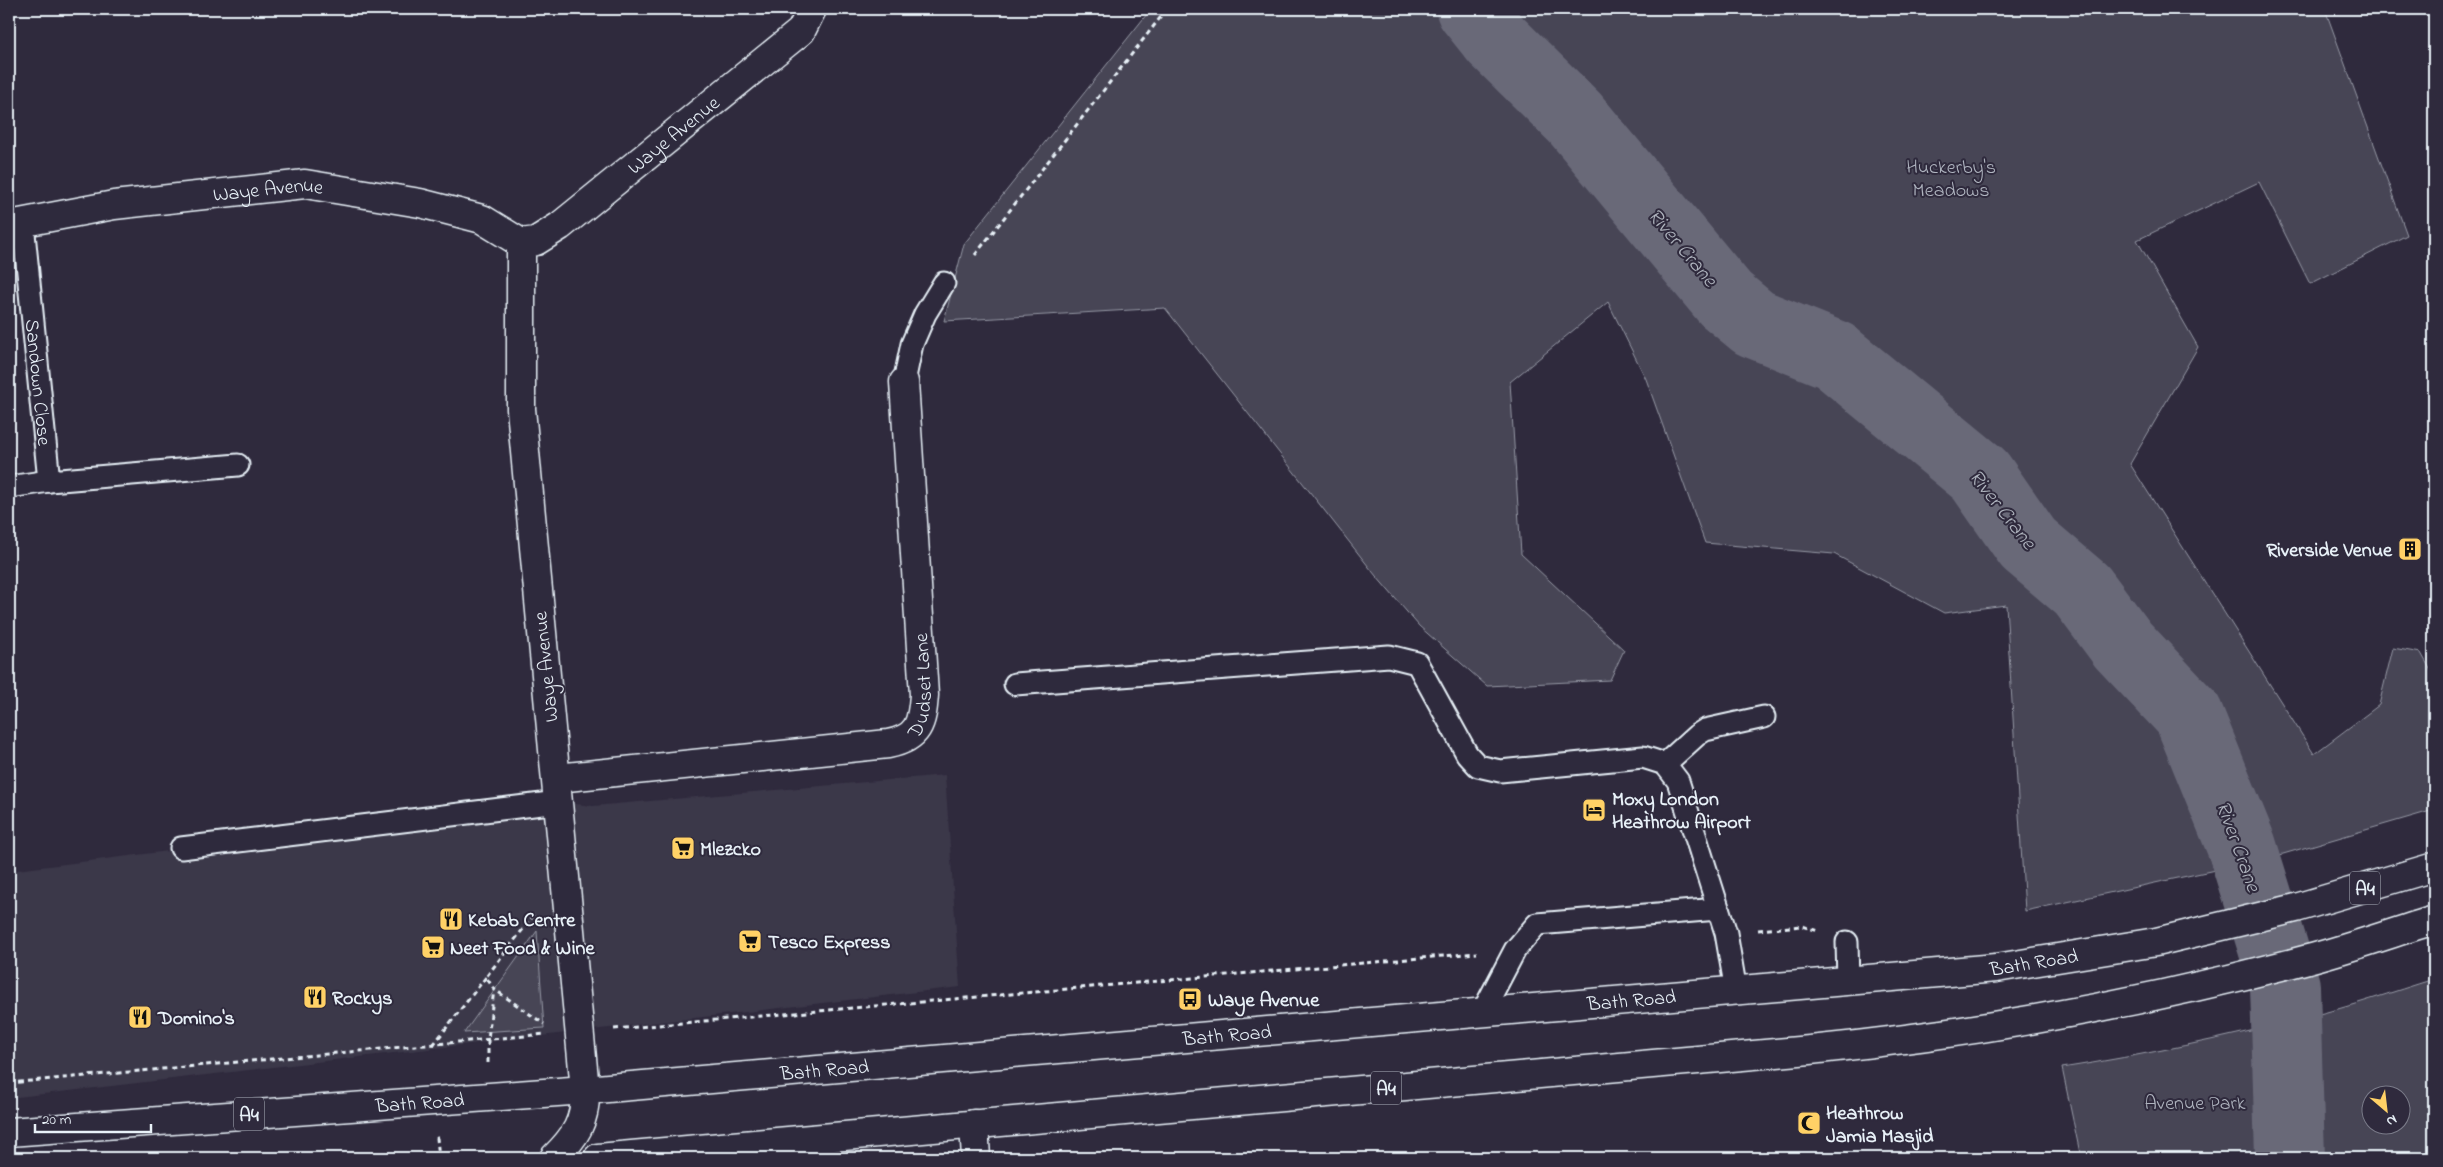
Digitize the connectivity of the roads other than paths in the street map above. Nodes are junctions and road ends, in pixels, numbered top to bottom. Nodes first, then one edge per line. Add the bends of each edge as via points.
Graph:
1 (812, 9) edge
2 (16, 224) edge
3 (521, 243) junction
4 (944, 283) dead end
5 (904, 382) joint
6 (238, 465) dead end
7 (49, 481) junction
8 (9, 487) edge
9 (1015, 684) dead end
10 (1764, 717) dead end
11 (1665, 764) junction
12 (558, 790) junction
13 (181, 848) dead end
14 (2434, 867) edge
15 (1718, 909) junction
16 (2434, 920) edge
17 (1847, 942) road end
18 (1848, 981) junction
19 (1736, 990) junction
20 (1482, 1013) junction
21 (585, 1090) junction
22 (974, 1124) junction
23 (9, 1132) edge
24 (554, 1158) edge
25 (598, 1158) edge
26 (976, 1158) edge

1 - 3 main road, Waye Avenue via 801,31 671,138 560,226 536,241
2 - 3 main road, Waye Avenue via 114,205 305,184 420,203 482,219
2 - 7 lane, Sandown Close
3 - 12 main road, Waye Avenue via 521,409
4 - 5 lane, Dudset Lane via 912,344
5 - 12 main road, Dudset Lane via 924,695 922,720 914,732 904,741 888,744
6 - 7 lane
7 - 8 lane
9 - 11 lane via 1389,656 1417,663 1467,754 1478,766 1500,771 1643,757
10 - 11 lane via 1705,730
11 - 15 lane via 1678,781
12 - 13 lane
12 - 21 main road, Waye Avenue
14 - 18 main road, Bath Road / A4 via 2296,908 2156,942 1996,968
15 - 19 lane via 1726,933
15 - 20 lane via 1537,924 1515,950
16 - 22 main road, A4 via 2309,959 2172,993 2012,1024 1878,1043
17 - 18 lane
18 - 19 main road, Bath Road / A4
19 - 20 main road, Bath Road / A4
20 - 21 main road, Bath Road / A4
21 - 23 main road, Bath Road / A4
21 - 24 main road, Waye Avenue via 586,1110 573,1139
22 - 25 main road, A4
22 - 26 main road

